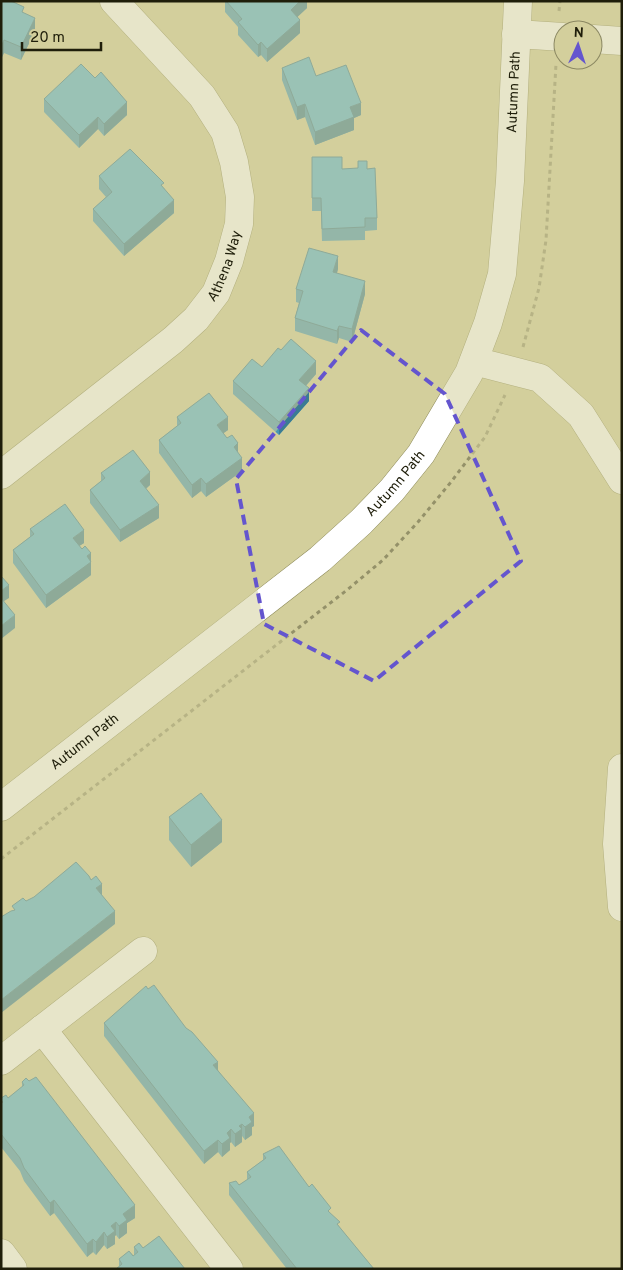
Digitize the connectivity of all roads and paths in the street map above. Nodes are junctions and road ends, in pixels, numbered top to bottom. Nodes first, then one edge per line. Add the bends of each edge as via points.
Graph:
1 (114, 1) edge
2 (518, 1) edge
3 (516, 34) junction
4 (553, 36) edge
5 (603, 40) edge
6 (622, 41) edge
7 (474, 361) junction
8 (1, 475) edge
9 (622, 480) edge
10 (622, 768) edge
11 (1, 807) edge
12 (622, 907) edge
13 (143, 951) dead end
14 (42, 1029) junction
15 (1, 1061) edge
16 (1, 1253) edge
17 (13, 1269) edge
18 (229, 1269) edge

1 - 8 street, Athena Way via 202,96 224,132 234,162 240,197 238,224 229,261 216,293 196,319
2 - 3 street, Autumn Path
3 - 4 street
3 - 7 street, Autumn Path via 510,180 502,274
5 - 6 street
7 - 9 street via 540,378 581,415
7 - 11 street, Autumn Path via 421,454 361,522 320,559
10 - 12 street via 617,844
13 - 14 street
14 - 15 street
14 - 18 street
16 - 17 street

